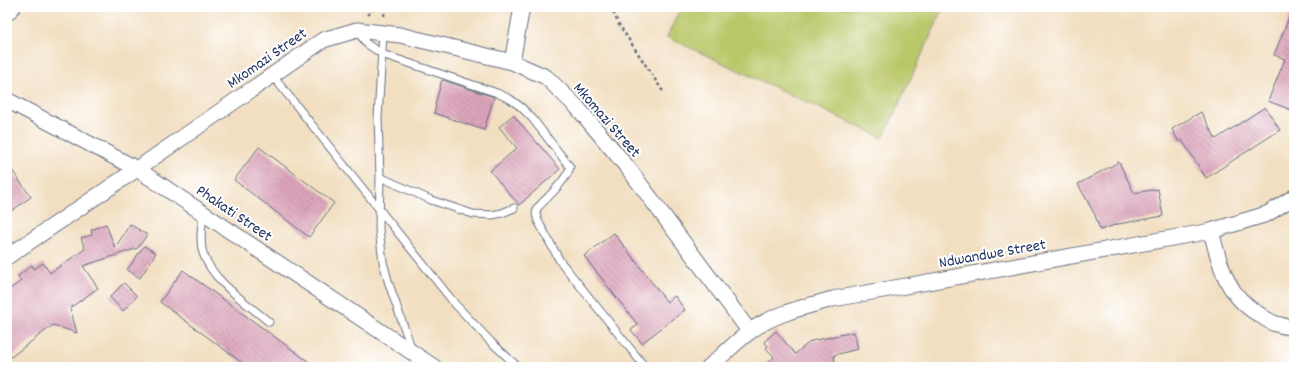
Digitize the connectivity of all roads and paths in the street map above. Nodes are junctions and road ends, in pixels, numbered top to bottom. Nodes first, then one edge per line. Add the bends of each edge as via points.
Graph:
1 (13, 7) edge
2 (522, 7) edge
3 (612, 7) edge
4 (7, 13) edge
5 (357, 30) junction
6 (383, 33) junction
7 (382, 54) junction
8 (512, 62) junction
9 (272, 75) junction
10 (664, 93) dead end
11 (7, 100) edge
12 (138, 169) junction
13 (380, 177) junction
14 (1294, 197) edge
15 (378, 208) junction
16 (514, 208) dead end
17 (204, 213) junction
18 (1211, 231) junction
19 (7, 257) edge
20 (269, 322) dead end
21 (1294, 328) edge
22 (750, 332) junction
23 (413, 353) junction
24 (433, 367) edge
25 (518, 367) edge
26 (645, 367) edge
27 (709, 367) edge

1 - 4 street
2 - 8 street
3 - 10 path via 618,23
5 - 6 street, Mkomazi Street
5 - 7 lane via 367,44
5 - 9 street, Mkomazi Street via 323,40
6 - 7 lane
6 - 8 street, Mkomazi Street
7 - 13 lane via 378,118
7 - 26 lane via 497,93 510,99 532,118 570,167 565,178 537,208 538,221 560,261
8 - 22 street, Mkomazi Street via 546,77 577,107 628,168
9 - 12 street, Mkomazi Street
9 - 15 lane
11 - 12 street, Phakati Street
12 - 17 street, Phakati Street
12 - 19 street, Mkomazi Street
13 - 15 lane
13 - 16 lane via 431,200 473,214 492,215
14 - 18 street, Ndwandwe Street via 1267,214
15 - 23 lane via 383,262
15 - 25 lane via 455,304
17 - 20 lane via 201,240 211,268 224,284
17 - 23 street, Phakati Street
18 - 21 street via 1220,266 1229,286 1240,301 1273,323
18 - 22 street, Ndwandwe Street via 833,299 799,308
22 - 27 street, Ndwandwe Street
23 - 24 street, Phakati Street

